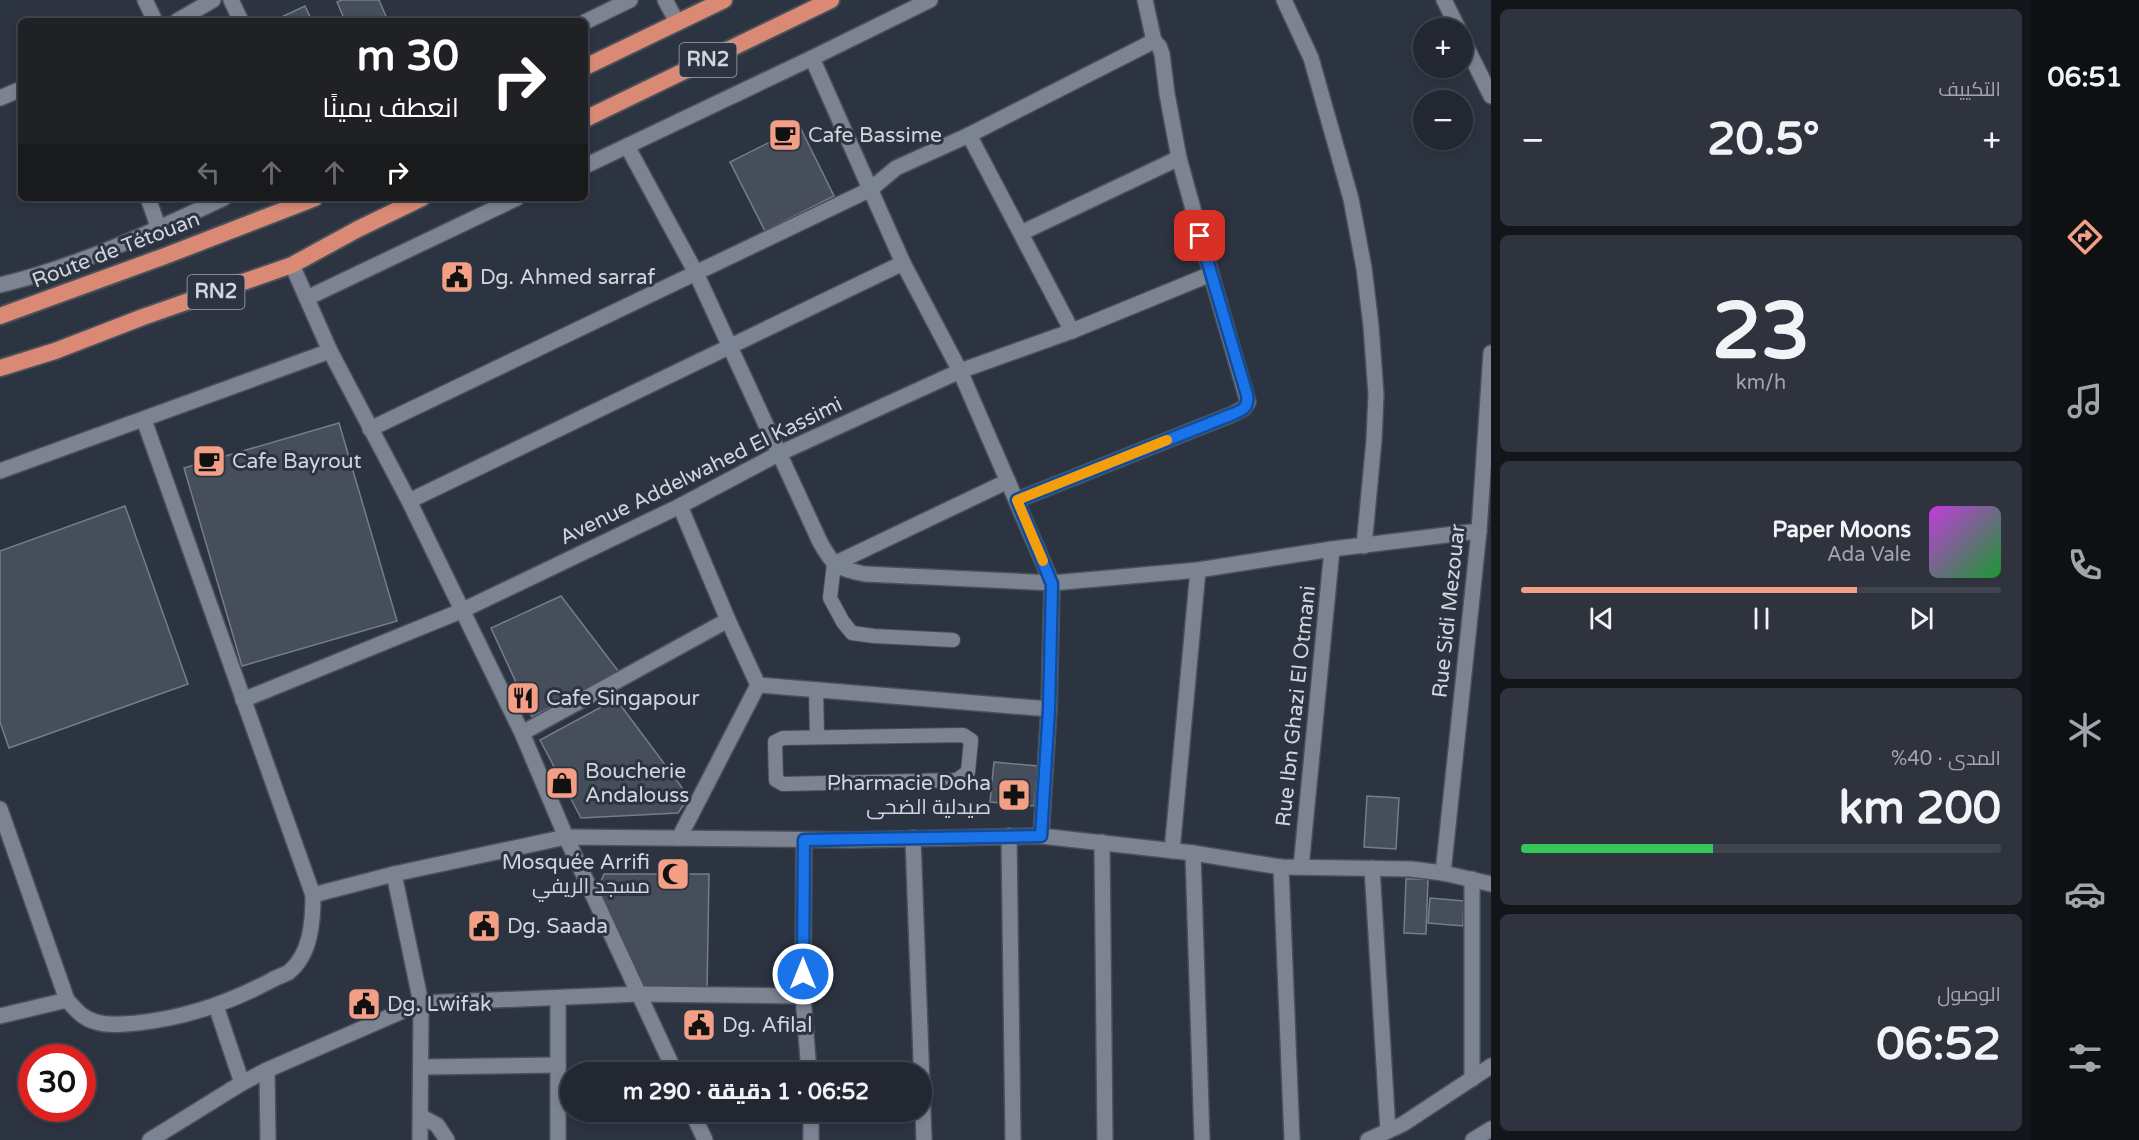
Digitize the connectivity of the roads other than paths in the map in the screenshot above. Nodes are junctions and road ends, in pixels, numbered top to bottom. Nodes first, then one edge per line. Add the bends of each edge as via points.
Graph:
1 (144, 0) edge
2 (213, 0) edge
3 (231, 0) edge
4 (630, 0) edge
5 (665, 0) edge
6 (724, 0) edge
7 (831, 0) edge
8 (930, 0) edge
9 (1145, 0) edge
10 (1284, 0) edge
11 (1444, 0) edge
12 (153, 18) edge
13 (182, 18) edge
14 (240, 18) edge
15 (1453, 18) edge
16 (588, 21) edge
17 (677, 22) junction
18 (1154, 41) junction
19 (812, 58) junction
20 (1473, 60) edge
21 (588, 66) edge
22 (18, 90) edge
23 (1491, 96) edge
24 (0, 98) edge
25 (588, 118) edge
26 (969, 135) junction
27 (627, 146) junction
28 (1179, 158) junction
29 (588, 165) edge
30 (871, 189) junction
31 (149, 201) edge
32 (218, 201) edge
33 (307, 201) edge
34 (416, 201) edge
35 (511, 201) edge
36 (159, 229) junction
37 (1021, 233) junction
38 (903, 263) junction
39 (292, 265) junction
40 (696, 273) junction
41 (1211, 274) junction
42 (0, 285) edge
43 (307, 298) junction
44 (0, 316) edge
45 (1072, 331) junction
46 (730, 346) junction
47 (330, 351) junction
48 (1491, 353) edge
49 (1, 368) edge
50 (960, 371) junction
51 (144, 420) junction
52 (370, 429) junction
53 (778, 454) junction
54 (0, 471) edge
55 (1008, 480) junction
56 (1017, 500) junction
57 (409, 501) junction
58 (680, 506) junction
59 (1479, 531) junction
60 (1364, 546) junction
61 (1332, 549) junction
62 (834, 564) junction
63 (1198, 570) junction
64 (1052, 584) junction
65 (461, 611) junction
66 (728, 620) junction
67 (953, 640) dead end
68 (758, 686) junction
69 (816, 690) junction
70 (243, 700) junction
71 (1049, 709) junction
72 (522, 733) junction
73 (817, 737) junction
74 (0, 809) edge
75 (1009, 836) junction
76 (1041, 836) junction
77 (566, 837) junction
78 (679, 838) junction
79 (914, 838) junction
80 (804, 840) junction
81 (1102, 842) junction
82 (1172, 851) junction
83 (1193, 853) junction
84 (1281, 867) junction
85 (1301, 867) junction
86 (1372, 868) junction
87 (1443, 873) junction
88 (394, 874) junction
89 (1472, 879) junction
90 (1491, 884) edge
91 (313, 895) junction
92 (639, 994) junction
93 (803, 996) junction
94 (558, 998) junction
95 (67, 1000) junction
96 (422, 1003) junction
97 (216, 1006) junction
98 (0, 1017) edge
99 (670, 1062) edge
100 (809, 1062) edge
101 (558, 1065) junction
102 (1491, 1066) edge
103 (422, 1067) junction
104 (267, 1070) junction
105 (1472, 1079) junction
106 (242, 1083) junction
107 (422, 1117) junction
108 (697, 1122) edge
109 (811, 1122) edge
110 (1491, 1129) edge
111 (1388, 1131) junction
112 (150, 1140) edge
113 (268, 1140) edge
114 (420, 1140) edge
115 (447, 1140) edge
116 (558, 1140) edge
117 (705, 1140) edge
118 (811, 1140) edge
119 (924, 1140) edge
120 (1013, 1140) edge
121 (1105, 1140) edge
122 (1202, 1140) edge
123 (1292, 1140) edge
124 (1368, 1140) edge
125 (1473, 1140) edge

1 - 12 street
2 - 13 street
3 - 14 street
4 - 16 street
5 - 17 street
6 - 17 highway, RN2
7 - 25 highway, RN2
8 - 19 street
9 - 18 street
10 - 60 street via 1311,58 1351,199 1364,268 1376,394
11 - 15 street
17 - 21 highway, RN2
18 - 26 street
18 - 28 street via 1162,54
19 - 27 street
19 - 30 street
20 - 23 street
22 - 24 street
26 - 30 street via 896,168
26 - 37 street
27 - 29 street
27 - 40 street
28 - 37 street
28 - 41 street
30 - 38 street
30 - 40 street
31 - 36 street
32 - 36 street
33 - 44 highway, Route de Tétouan / RN2
34 - 39 highway, RN2
35 - 43 street
36 - 42 street via 33,277
37 - 45 street
38 - 46 street
38 - 50 street
39 - 43 street
39 - 49 highway, RN2
40 - 46 street
40 - 52 street
41 - 45 street, Avenue Addelwahed El Kassimi
41 - 56 street via 1247,395 1244,408
43 - 47 street
45 - 50 street, Avenue Addelwahed El Kassimi
46 - 53 street
46 - 57 street
47 - 51 street
47 - 52 street
48 - 59 street, Rue Sidi Mezouar
50 - 53 street, Avenue Addelwahed El Kassimi
50 - 55 street
51 - 54 street
51 - 70 street
52 - 57 street
53 - 58 street, Avenue Addelwahed El Kassimi
53 - 62 street
55 - 56 street
55 - 62 street
56 - 64 street
57 - 65 street
58 - 65 street, Avenue Addelwahed El Kassimi
58 - 66 street
59 - 60 street
59 - 87 street, Rue Sidi Mezouar
60 - 61 street
61 - 63 street
61 - 85 street, Rue Ibn Ghazi El Otmani
62 - 64 street via 865,574
62 - 67 lane via 830,598 852,633
63 - 64 street
63 - 82 street
64 - 71 street
65 - 70 street, Avenue Addelwahed El Kassimi
65 - 72 street
66 - 68 street
66 - 72 street
68 - 69 street
68 - 78 street
69 - 71 street
69 - 73 lane
70 - 91 street
71 - 76 street
72 - 77 street
73 - 73 lane via 783,738 775,742 776,780 783,784 957,780 968,772 971,740 963,735
74 - 95 street
75 - 76 street
75 - 79 street
75 - 120 street
76 - 81 street
77 - 78 street
77 - 88 street
77 - 92 street
78 - 80 street
79 - 80 street
79 - 119 street
80 - 93 street
81 - 82 street
81 - 121 street
82 - 83 street
83 - 84 street
83 - 122 street
84 - 85 street
84 - 123 street
85 - 86 street
86 - 87 street
86 - 111 street
87 - 89 street
88 - 91 street
88 - 96 street
89 - 90 street
89 - 105 street
91 - 97 street via 313,923 294,966 251,992
92 - 93 street
92 - 94 street
92 - 99 street
93 - 100 street
94 - 96 street
94 - 101 street
95 - 97 street via 83,1017 116,1025 166,1020
95 - 98 street
96 - 103 street
96 - 104 street
97 - 106 street
101 - 103 street
101 - 116 street
102 - 105 street
103 - 107 street
104 - 106 street
104 - 113 street
105 - 111 street
106 - 112 street
107 - 114 street
107 - 115 street via 437,1125
108 - 117 street
109 - 118 street
110 - 125 street
111 - 124 street

